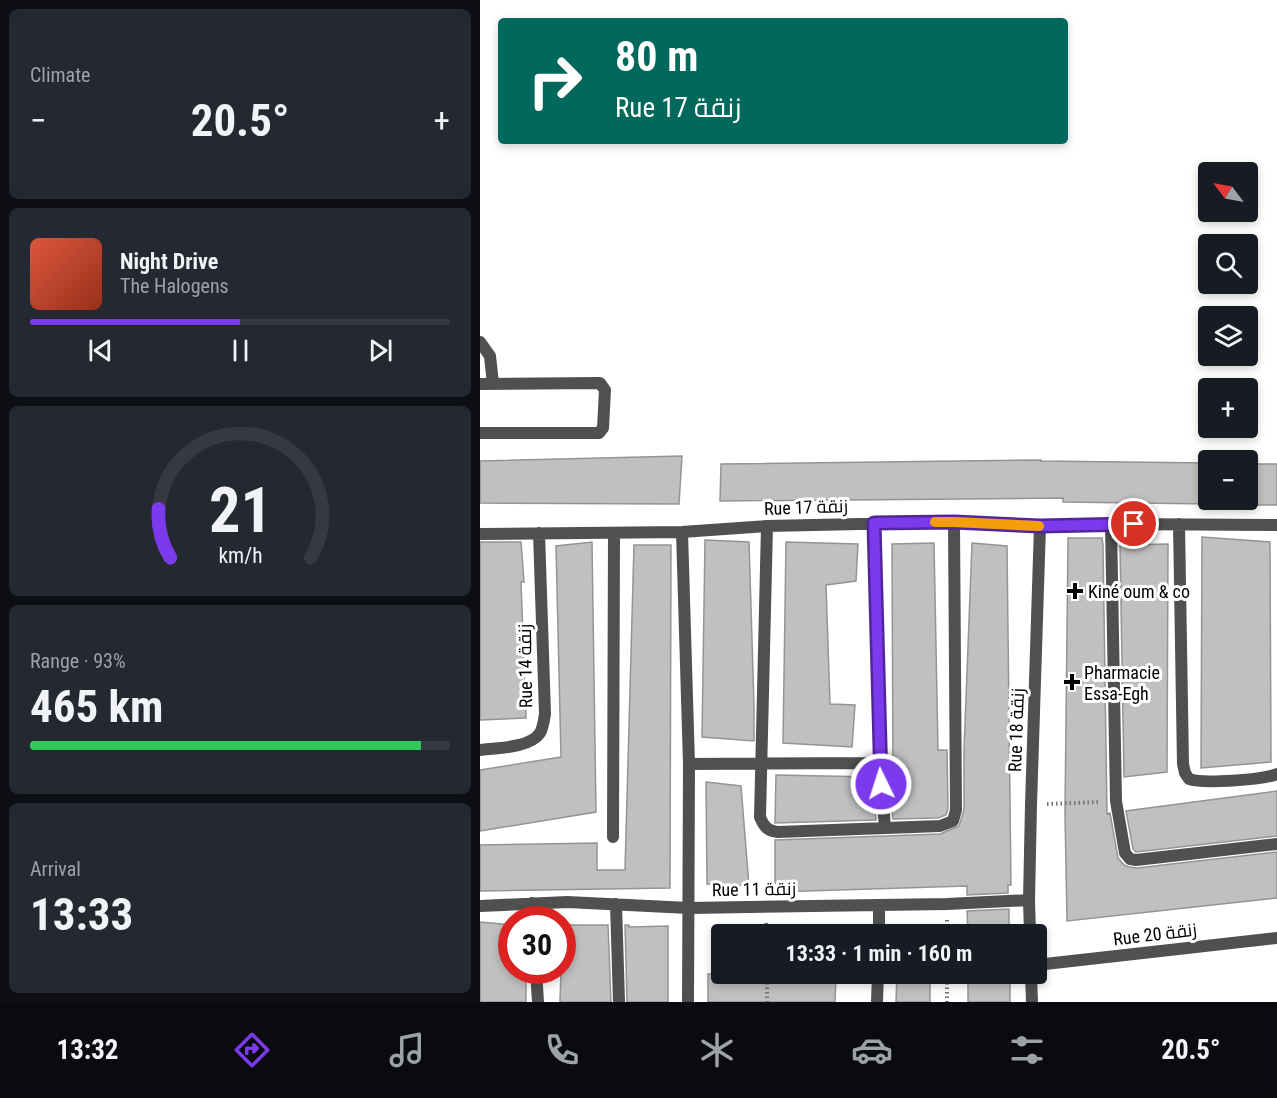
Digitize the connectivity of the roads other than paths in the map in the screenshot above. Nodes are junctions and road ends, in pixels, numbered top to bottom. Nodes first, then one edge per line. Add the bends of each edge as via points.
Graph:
1 (480, 342) edge
2 (480, 384) edge
3 (493, 384) junction
4 (480, 433) edge
5 (954, 522) junction
6 (874, 523) junction
7 (1111, 524) junction
8 (1179, 524) junction
9 (1277, 525) edge
10 (767, 526) junction
11 (1040, 526) junction
12 (682, 532) junction
13 (539, 533) junction
14 (614, 533) junction
15 (480, 534) edge
16 (480, 750) edge
17 (880, 762) junction
18 (761, 763) junction
19 (689, 764) junction
20 (1277, 774) edge
21 (885, 828) junction
22 (613, 837) dead end
23 (1277, 844) edge
24 (1029, 900) junction
25 (532, 903) junction
26 (616, 904) junction
27 (879, 905) junction
28 (480, 906) edge
29 (532, 906) edge
30 (689, 908) junction
31 (879, 924) edge
32 (1030, 924) edge
33 (1277, 938) edge
34 (1047, 964) edge
35 (537, 984) edge
36 (878, 984) edge
37 (1031, 984) edge
38 (538, 1002) edge
39 (619, 1002) edge
40 (688, 1002) edge
41 (877, 1002) edge
42 (1032, 1002) edge

1 - 3 street via 490,356
2 - 3 street
3 - 4 street via 600,382 605,390 603,428 599,433
5 - 6 street, Rue 17 زنقة
5 - 11 street, Rue 17 زنقة
5 - 21 street via 955,816 953,821 940,826
6 - 10 street, Rue 17 زنقة
6 - 17 street
7 - 8 street, Rue 17 زنقة
7 - 11 street, Rue 17 زنقة
7 - 23 street via 1116,801 1125,853 1136,860
8 - 9 street, Rue 17 زنقة
8 - 20 street via 1185,773 1189,779 1202,782
10 - 12 street, Rue 17 زنقة
10 - 18 street
11 - 24 street, Rue 18 زنقة
12 - 14 street, Rue 17 زنقة
12 - 19 street
13 - 14 street, Rue 17 زنقة
13 - 15 street, Rue 17 زنقة
13 - 16 street, Rue 14 زنقة via 545,714 542,731 523,744
14 - 22 street
17 - 18 street
17 - 21 street
18 - 19 street
18 - 21 street via 760,817 767,829 778,832
19 - 30 street
24 - 27 street, Rue 11 زنقة
24 - 32 street, Rue 18 زنقة
25 - 26 street, Rue 11 زنقة
25 - 28 street, Rue 11 زنقة
25 - 29 street
26 - 30 street, Rue 11 زنقة
26 - 39 street
27 - 30 street, Rue 11 زنقة
27 - 31 street
30 - 40 street
33 - 34 street, Rue 20 زنقة
35 - 38 street
36 - 41 street
37 - 42 street

